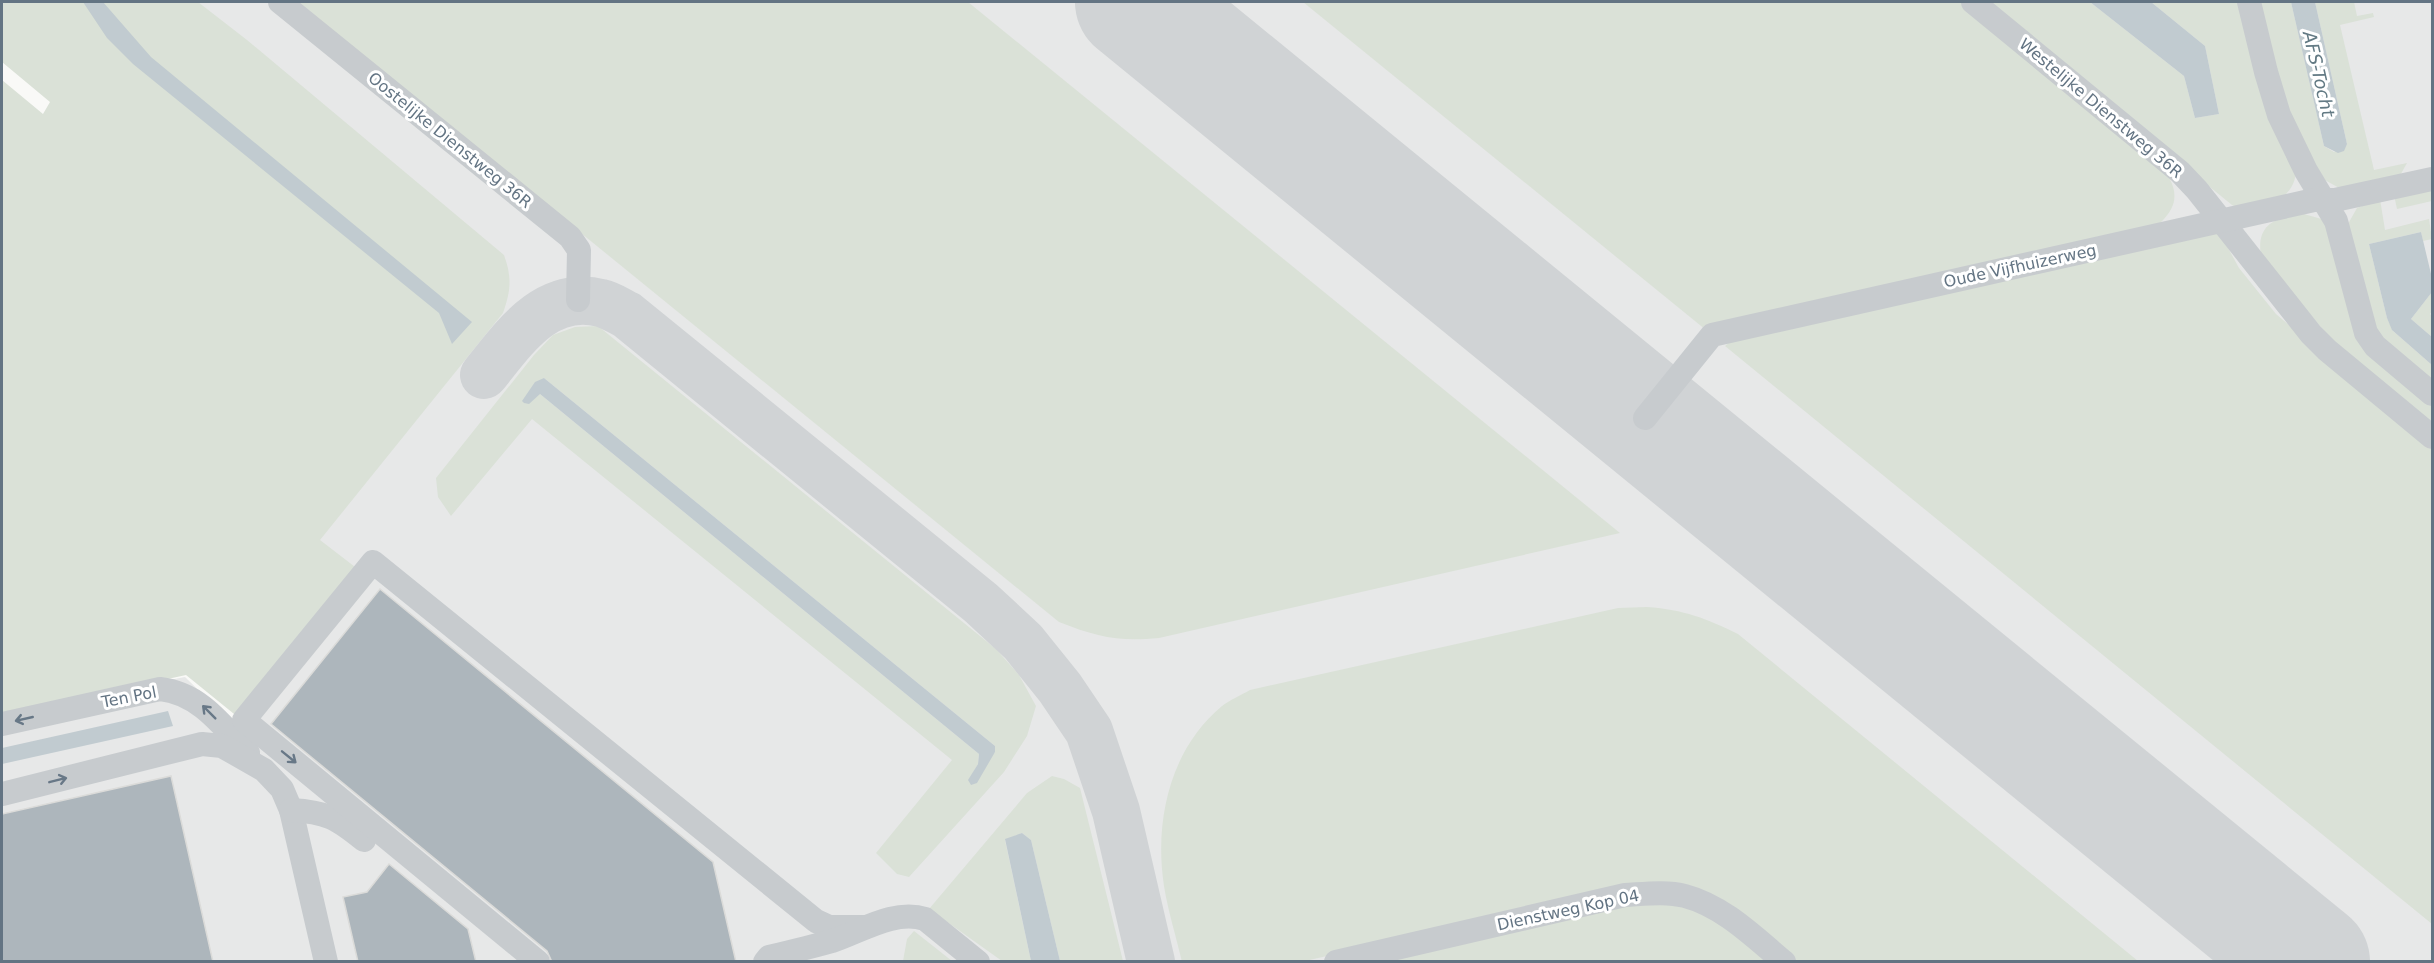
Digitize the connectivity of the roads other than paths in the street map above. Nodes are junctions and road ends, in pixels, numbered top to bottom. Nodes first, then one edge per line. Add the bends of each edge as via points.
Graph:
1 (280, 2) edge
2 (1973, 2) edge
3 (2249, 2) edge
4 (2433, 179) edge
5 (2324, 200) junction
6 (2222, 221) junction
7 (578, 300) dead end
8 (2433, 394) edge
9 (1645, 418) dead end
10 (2433, 436) edge
11 (2, 724) edge
12 (264, 770) junction
13 (2, 794) edge
14 (291, 810) junction
15 (865, 927) junction
16 (326, 962) edge
17 (514, 962) edge
18 (538, 962) edge
19 (765, 962) edge
20 (978, 962) edge
21 (1336, 962) edge
22 (1784, 962) edge

1 - 7 lane, Oostelijke Dienstweg 36R via 570,237 579,250
2 - 6 lane, Westelijke Dienstweg 36R via 2173,165
3 - 5 lane via 2279,115
4 - 5 lane, Oude Vijfhuizerweg
5 - 6 lane, Oude Vijfhuizerweg
5 - 8 lane via 2338,226 2367,336
6 - 9 lane, Oude Vijfhuizerweg via 1712,335
6 - 10 lane, Westelijke Dienstweg 36R via 2311,334
12 -> 11 lane, Ten Pol via 204,707 176,691 160,689
13 -> 12 lane via 202,744 222,746
12 - 14 lane, Ten Pol via 282,789
14 - 16 lane, Ten Pol
14 - 17 lane via 314,811 339,820
15 -> 18 lane via 829,927 816,921 373,562 244,720
15 - 19 lane via 834,940 769,957
15 - 20 lane via 914,916 925,919
21 - 22 lane, Dienstweg Kop 04 via 1625,895 1653,893 1684,895 1708,905

